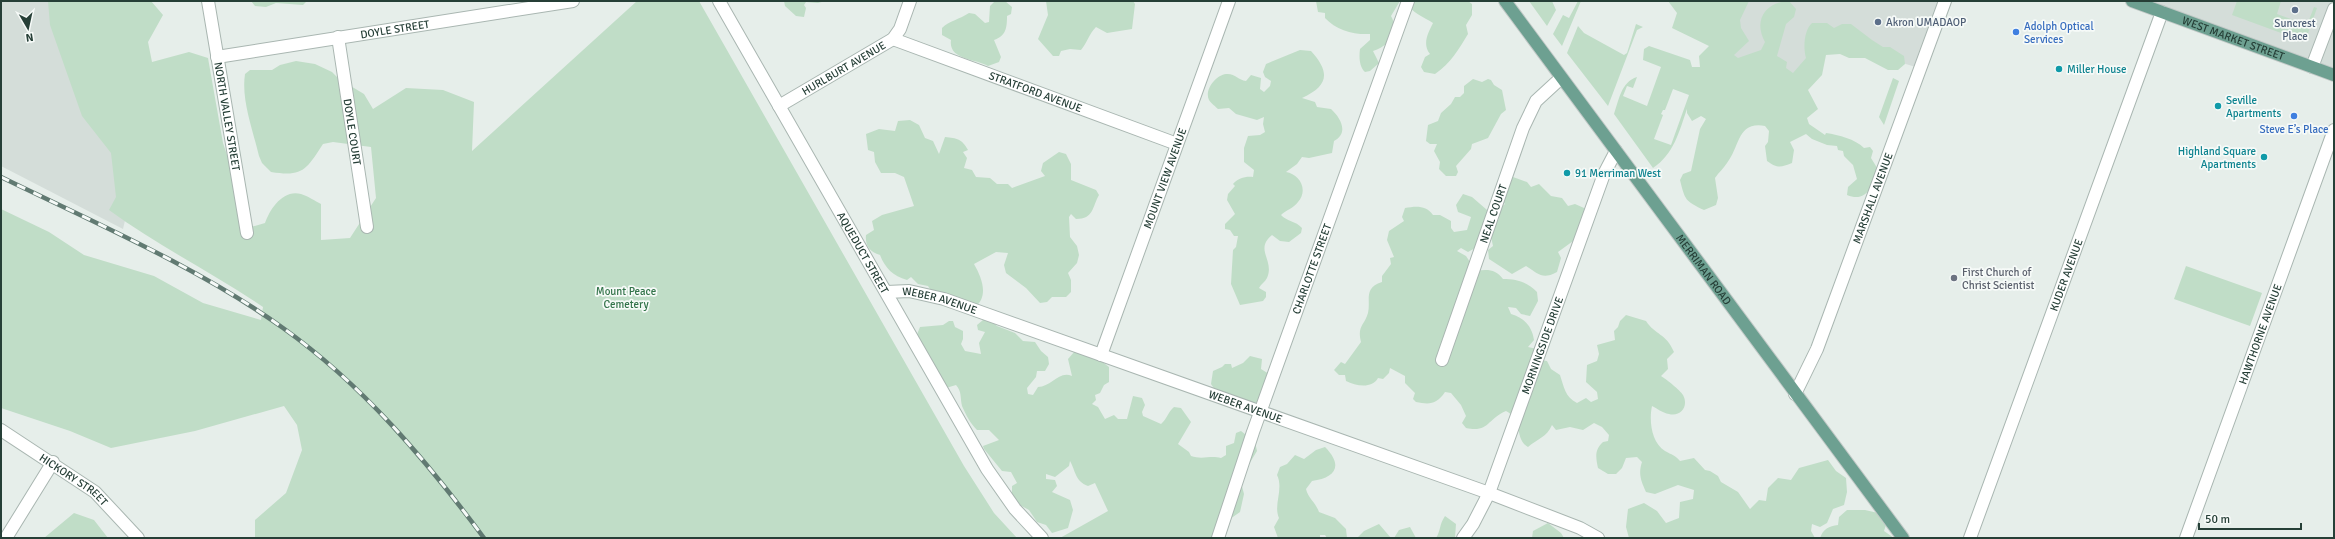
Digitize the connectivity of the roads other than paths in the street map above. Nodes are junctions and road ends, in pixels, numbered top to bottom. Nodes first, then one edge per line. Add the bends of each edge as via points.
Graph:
1 (208, 1) edge
2 (573, 1) edge
3 (719, 1) edge
4 (910, 1) edge
5 (1229, 1) edge
6 (1408, 1) edge
7 (1505, 1) edge
8 (1945, 1) edge
9 (2132, 1) edge
10 (2334, 9) edge
11 (2162, 12) junction
12 (338, 37) junction
13 (893, 39) junction
14 (217, 56) junction
15 (2312, 67) junction
16 (2334, 75) edge
17 (1561, 78) junction
18 (779, 106) junction
19 (2334, 130) edge
20 (1177, 144) junction
21 (1616, 151) junction
22 (367, 227) dead end
23 (247, 233) dead end
24 (887, 292) junction
25 (1101, 355) junction
26 (1442, 360) dead end
27 (1795, 394) junction
28 (1260, 413) junction
29 (1, 430) edge
30 (53, 462) junction
31 (1489, 493) junction
32 (6, 538) edge
33 (138, 538) edge
34 (1042, 538) edge
35 (1218, 538) edge
36 (1463, 538) edge
37 (1598, 538) edge
38 (1903, 538) edge
39 (1970, 538) edge
40 (2186, 538) edge

1 - 14 street, NORTH VALLEY STREET
2 - 12 street, DOYLE STREET
3 - 18 street, AQUEDUCT STREET
4 - 13 street, HURLBURT AVENUE via 900,29
5 - 20 street, MOUNT VIEW AVENUE
6 - 28 street, CHARLOTTE STREET
7 - 17 main road, MERRIMAN ROAD
8 - 27 street, MARSHALL AVENUE via 1817,349
9 - 11 main road, WEST MARKET STREET
10 - 15 street
11 - 15 main road, WEST MARKET STREET
11 - 39 street, KUDER AVENUE
12 - 14 street, DOYLE STREET
12 - 22 street, DOYLE COURT
13 - 18 street, HURLBURT AVENUE
13 - 20 street, STRATFORD AVENUE
14 - 23 street, NORTH VALLEY STREET
15 - 16 main road, WEST MARKET STREET
17 - 21 main road, MERRIMAN ROAD
17 - 26 street, NEAL COURT via 1536,101 1523,128
18 - 24 street, AQUEDUCT STREET
19 - 40 street, HAWTHORNE AVENUE
20 - 25 street, MOUNT VIEW AVENUE
21 - 27 main road, MERRIMAN ROAD
21 - 31 street, MORNINGSIDE DRIVE via 1604,174
24 - 25 street, WEBER AVENUE via 909,291 944,300
24 - 34 street, AQUEDUCT STREET via 994,479 1014,509
25 - 28 street, WEBER AVENUE
27 - 38 main road, MERRIMAN ROAD
28 - 31 street, WEBER AVENUE
28 - 35 street, CHARLOTTE STREET
29 - 30 street, HICKORY STREET
30 - 32 street
30 - 33 street, HICKORY STREET via 95,492
31 - 36 street, MORNINGSIDE DRIVE
31 - 37 street, WEBER AVENUE via 1580,528

